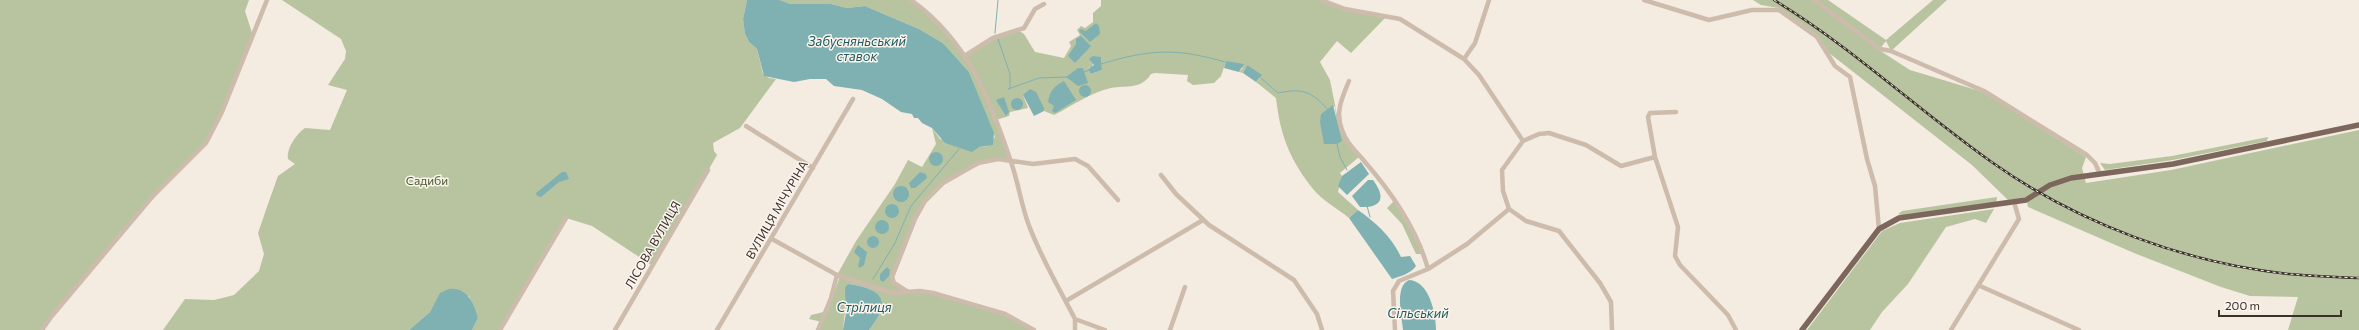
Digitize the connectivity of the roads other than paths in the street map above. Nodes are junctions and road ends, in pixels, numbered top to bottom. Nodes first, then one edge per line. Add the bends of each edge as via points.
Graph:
1 (267, 0) edge
2 (911, 0) edge
3 (1320, 0) edge
4 (1489, 0) edge
5 (1644, 0) edge
6 (1814, 0) edge
7 (1044, 4) dead end
8 (966, 55) junction
9 (1464, 59) junction
10 (1349, 81) dead end
11 (854, 99) dead end
12 (1676, 112) dead end
13 (2359, 125) edge
14 (746, 126) dead end
15 (1523, 141) junction
16 (1655, 156) junction
17 (1012, 162) junction
18 (813, 168) junction
19 (708, 170) dead end
20 (2100, 174) junction
21 (1161, 175) dead end
22 (1118, 200) dead end
23 (2014, 202) junction
24 (1509, 208) junction
25 (566, 218) dead end
26 (1203, 220) junction
27 (1879, 229) junction
28 (772, 240) junction
29 (1428, 268) junction
30 (837, 275) junction
31 (1980, 286) junction
32 (1185, 287) dead end
33 (908, 292) junction
34 (1066, 301) junction
35 (1075, 319) junction
36 (42, 330) edge
37 (500, 330) edge
38 (615, 330) edge
39 (717, 330) edge
40 (818, 330) edge
41 (1034, 330) edge
42 (1075, 330) edge
43 (1105, 330) edge
44 (1170, 330) edge
45 (1322, 330) edge
46 (1395, 330) edge
47 (1612, 330) edge
48 (1736, 330) edge
49 (1802, 330) edge
50 (1951, 330) edge
51 (2079, 330) edge

1 - 36 street via 222,112 206,143 142,209
2 - 8 street via 930,14
3 - 9 street via 1345,9 1400,19
4 - 9 street via 1475,43
5 - 27 street via 1709,20 1752,10 1779,10 1817,37 1834,66 1850,78 1866,160 1875,186
6 - 20 street via 1880,49 1891,51 1984,91 2087,155 2095,163
7 - 8 street via 1035,9 1024,28 993,38
8 - 17 street via 979,78
9 - 15 street via 1480,75
10 - 29 street via 1339,105 1342,129 1350,146 1365,161 1407,219 1420,242
11 - 18 street, ВУЛИЦЯ МІЧУРІНА
12 - 16 street via 1650,114 1648,117
13 - 20 main road via 2174,164
14 - 18 street
15 - 16 street via 1539,134 1561,136 1586,145 1621,166
15 - 24 street via 1502,170 1503,190
16 - 48 street via 1678,226 1675,256 1680,265 1728,314
17 - 22 street via 1033,164 1070,158 1079,160 1093,171
17 - 33 street via 994,159 971,165 943,183 925,201 893,274 894,283
17 - 34 street via 1029,225
18 - 28 street, ВУЛИЦЯ МІЧУРІНА
19 - 38 street, ЛІСОВА ВУЛИЦЯ
20 - 23 main road via 2060,181 2030,198
21 - 26 street
23 - 27 main road via 1899,218
23 - 31 street via 2019,219
24 - 29 street via 1467,244
24 - 47 street via 1520,218 1559,231 1565,237 1611,302
25 - 37 street
26 - 34 street
26 - 45 street via 1294,280 1317,314
27 - 49 main road
28 - 30 street
28 - 39 street, ВУЛИЦЯ МІЧУРІНА
29 - 46 street via 1395,285
30 - 33 street via 892,293
30 - 40 street
31 - 50 street
31 - 51 street
32 - 44 street
33 - 41 street via 928,292 998,312 1017,319
34 - 35 street
35 - 42 street
35 - 43 street

